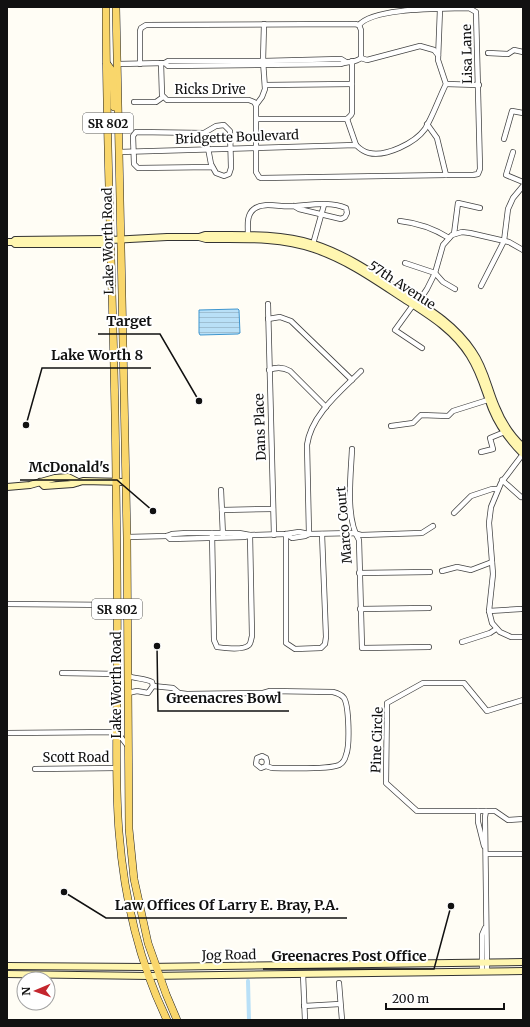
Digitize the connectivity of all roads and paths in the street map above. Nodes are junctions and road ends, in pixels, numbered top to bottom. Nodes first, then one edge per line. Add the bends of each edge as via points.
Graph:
1 (106, 7) edge
2 (116, 7) edge
3 (440, 9) junction
4 (106, 20) junction
5 (264, 24) junction
6 (359, 25) junction
7 (523, 52) edge
8 (488, 53) dead end
9 (439, 55) junction
10 (361, 58) junction
11 (349, 62) junction
12 (163, 63) junction
13 (263, 63) junction
14 (107, 64) junction
15 (118, 64) junction
16 (140, 64) junction
17 (352, 84) junction
18 (446, 84) junction
19 (265, 85) junction
20 (479, 85) junction
21 (163, 97) junction
22 (134, 102) dead end
23 (256, 105) junction
24 (523, 113) edge
25 (257, 119) junction
26 (347, 119) junction
27 (118, 124) junction
28 (427, 124) junction
29 (504, 139) dead end
30 (356, 145) junction
31 (256, 147) junction
32 (208, 148) junction
33 (230, 148) junction
34 (119, 152) junction
35 (133, 152) junction
36 (513, 152) dead end
37 (212, 167) junction
38 (446, 176) junction
39 (523, 182) edge
40 (523, 186) edge
41 (324, 205) junction
42 (294, 206) junction
43 (480, 208) dead end
44 (322, 214) junction
45 (400, 222) dead end
46 (454, 234) junction
47 (248, 235) junction
48 (199, 237) junction
49 (449, 238) junction
50 (121, 239) junction
51 (111, 240) junction
52 (504, 241) junction
53 (10, 242) edge
54 (314, 244) junction
55 (523, 250) edge
56 (405, 263) dead end
57 (435, 273) junction
58 (481, 286) dead end
59 (455, 289) dead end
60 (414, 303) junction
61 (268, 304) dead end
62 (113, 315) junction
63 (268, 319) junction
64 (422, 348) dead end
65 (114, 361) junction
66 (123, 362) junction
67 (269, 370) junction
68 (361, 371) dead end
69 (352, 380) junction
70 (491, 399) junction
71 (326, 407) junction
72 (124, 415) junction
73 (391, 426) dead end
74 (506, 431) junction
75 (523, 448) edge
76 (352, 449) dead end
77 (481, 452) dead end
78 (523, 454) edge
79 (502, 480) junction
80 (116, 482) junction
81 (126, 482) junction
82 (7, 487) edge
83 (498, 489) junction
84 (221, 490) dead end
85 (521, 497) dead end
86 (273, 509) junction
87 (222, 510) junction
88 (454, 513) dead end
89 (433, 526) dead end
90 (354, 533) junction
91 (286, 534) junction
92 (309, 534) junction
93 (322, 534) junction
94 (250, 535) junction
95 (274, 535) junction
96 (212, 536) junction
97 (223, 536) junction
98 (127, 537) junction
99 (492, 562) junction
100 (442, 571) dead end
101 (430, 572) dead end
102 (359, 573) junction
103 (7, 604) edge
104 (117, 605) junction
105 (429, 608) dead end
106 (360, 609) junction
107 (521, 609) dead end
108 (489, 610) junction
109 (128, 626) junction
110 (496, 628) junction
111 (523, 637) edge
112 (462, 642) dead end
113 (429, 647) dead end
114 (62, 673) dead end
115 (118, 674) junction
116 (128, 676) junction
117 (153, 686) junction
118 (128, 693) junction
119 (523, 700) edge
120 (128, 729) junction
121 (117, 732) junction
122 (7, 733) edge
123 (128, 746) junction
124 (266, 766) dead end
125 (117, 768) junction
126 (35, 769) dead end
127 (478, 811) junction
128 (486, 811) junction
129 (523, 819) edge
130 (130, 842) junction
131 (486, 852) junction
132 (523, 854) edge
133 (484, 962) junction
134 (523, 962) edge
135 (368, 964) junction
136 (7, 966) edge
137 (156, 967) junction
138 (146, 968) junction
139 (484, 971) junction
140 (523, 971) edge
141 (369, 973) junction
142 (7, 974) edge
143 (303, 974) junction
144 (149, 976) junction
145 (159, 976) junction
146 (339, 983) dead end
147 (340, 1004) junction
148 (304, 1006) junction
149 (167, 1020) edge
150 (178, 1020) edge
151 (305, 1020) edge
152 (342, 1020) edge

1 - 4 main road, Lake Worth Road / SR 802
2 - 15 main road, Lake Worth Road / SR 802
3 - 6 street, Lisa Lane via 387,13 364,20
3 - 9 street
3 - 20 street, Lisa Lane via 469,8 476,12
4 - 14 main road, Lake Worth Road / SR 802
4 - 15 main road via 110,31 110,57
5 - 6 street, Lisa Lane
5 - 13 street
5 - 16 street, Lisa Lane via 143,26 140,31
6 - 10 street
7 - 8 street via 514,50 508,54
9 - 10 street via 434,50 420,46 367,60
9 - 18 street via 438,60
10 - 11 street
11 - 13 street
11 - 17 street
12 - 13 street via 168,66
12 - 16 street
12 - 21 street, Ricks Drive
13 - 19 street
14 - 27 main road via 113,72 114,111
14 - 51 main road, Lake Worth Road / SR 802
15 - 16 street
15 - 27 main road, Lake Worth Road / SR 802
17 - 19 street, Ricks Drive
17 - 26 street via 352,113
18 - 20 street
18 - 28 street, Bridgette Boulevard
19 - 23 street via 262,97
20 - 38 street, Lisa Lane via 480,172 473,175
21 - 22 street, Ricks Drive via 156,102
21 - 23 street, Ricks Drive via 167,100 249,100
23 - 25 street
24 - 29 street via 512,111
25 - 26 street
25 - 31 street
26 - 30 street
27 - 34 main road, Lake Worth Road / SR 802
28 - 30 street, Bridgette Boulevard via 412,141 391,150 372,153
28 - 38 street via 437,138
30 - 31 street, Bridgette Boulevard
31 - 33 street, Bridgette Boulevard
31 - 38 street, Lisa Lane via 256,172 261,178
32 - 33 street, Bridgette Boulevard
32 - 35 street, Bridgette Boulevard
32 - 37 street
33 - 35 street via 230,131 227,127 218,125 204,133 136,132 133,136
33 - 37 street via 229,174 218,175
34 - 35 street, Bridgette Boulevard
34 - 50 main road, Lake Worth Road / SR 802
35 - 37 street via 134,164 138,168
36 - 39 street via 506,175
40 - 52 street via 508,209
41 - 42 street
41 - 44 street
41 - 44 street via 341,206 346,208 347,213 341,219
42 - 44 street
42 - 47 street via 266,205 252,210 248,217
43 - 46 street via 458,203
44 - 54 street
45 - 49 street via 413,222 436,230
46 - 49 street
46 - 52 street via 468,232
47 - 48 main road, 57th Avenue
47 - 54 main road, 57th Avenue via 283,237
48 - 50 main road, 57th Avenue
48 - 60 main road, 57th Avenue via 271,240 313,248 357,268
49 - 57 street via 442,248
50 - 51 main road, 57th Avenue
50 - 66 main road, Lake Worth Road / SR 802
51 - 53 main road, 57th Avenue via 106,244
51 - 62 main road, Lake Worth Road / SR 802
52 - 55 street
52 - 58 street
54 - 60 main road, 57th Avenue via 359,264
56 - 57 street
57 - 59 street via 443,282
57 - 60 street via 421,298
60 - 64 street via 395,330
60 - 70 main road, 57th Avenue via 450,325 466,342 480,363
61 - 63 street, Dans Place
62 - 65 main road, Lake Worth Road / SR 802
62 - 66 main road via 116,323 118,357
63 - 67 street, Dans Place
63 - 69 street via 280,317 291,321
65 - 72 main road via 119,369 120,404
65 - 80 main road, Lake Worth Road / SR 802
66 - 72 main road, Lake Worth Road / SR 802
67 - 71 street via 279,367 288,369
67 - 86 street, Dans Place
68 - 69 street
69 - 71 street
70 - 73 street via 454,411 448,416 421,415 413,423
70 - 74 main road, 57th Avenue
71 - 92 street via 316,419 309,434
72 - 81 main road, Lake Worth Road / SR 802
74 - 75 main road, 57th Avenue
74 - 77 street via 490,438 494,449
74 - 78 main road, 57th Avenue
76 - 90 street, Marco Court via 350,501
78 - 79 street
79 - 83 street
79 - 85 street
80 - 81 main road
80 - 82 main road via 78,482 68,478 55,478 30,485
80 - 104 main road, Lake Worth Road / SR 802
81 - 98 main road, Lake Worth Road / SR 802
83 - 88 street via 471,496
83 - 99 street via 490,516
84 - 87 street
86 - 87 street
86 - 95 street, Dans Place
87 - 97 street
89 - 90 street via 422,533
90 - 93 street
90 - 102 street, Marco Court via 359,540
91 - 92 street via 292,538
91 - 93 street via 286,643 295,649 321,648 325,644
91 - 95 street
92 - 93 street
94 - 95 street
94 - 96 street via 252,636 250,645 244,648 217,647 214,640
94 - 97 street via 239,533
96 - 97 street
96 - 98 street via 172,534
98 - 109 main road, Lake Worth Road / SR 802
99 - 100 street via 471,570 457,567
99 - 108 street
101 - 102 street
102 - 106 street, Marco Court
103 - 104 street
104 - 109 street via 124,614
104 - 115 main road, Lake Worth Road / SR 802
105 - 106 street
106 - 113 street, Marco Court via 362,648
107 - 108 street
108 - 110 street
109 - 116 main road, Lake Worth Road / SR 802
110 - 111 street via 508,636
110 - 112 street via 490,633
114 - 115 street
115 - 120 main road via 122,684 122,725
115 - 121 main road, Lake Worth Road / SR 802
116 - 117 street via 148,680
116 - 118 main road, Lake Worth Road / SR 802
117 - 118 street via 148,693
117 - 124 street via 173,688 179,693 187,694 333,692 344,698 348,719 347,754 344,762 328,768
118 - 120 main road, Lake Worth Road / SR 802
119 - 127 street, Pine Circle via 487,711 464,683 423,682 387,703 386,783 417,811
120 - 123 main road, Lake Worth Road / SR 802
121 - 122 street
121 - 123 street
121 - 125 main road, Lake Worth Road / SR 802
123 - 130 main road, Lake Worth Road / SR 802
125 - 126 street, Scott Road
125 - 130 main road via 122,788 123,832
125 - 138 main road, Lake Worth Road / SR 802 via 123,866 131,915
127 - 128 street, Pine Circle
127 - 131 street via 478,822
128 - 129 street, Pine Circle via 495,811 508,820
128 - 131 street
130 - 137 main road, Lake Worth Road / SR 802 via 139,904
131 - 132 street
131 - 133 street
133 - 134 main road, Jog Road
133 - 135 main road, Jog Road
133 - 139 street
135 - 137 main road, Jog Road
135 - 141 main road
136 - 138 main road, Jog Road
137 - 138 main road, Jog Road
137 - 145 main road, Lake Worth Road / SR 802
138 - 144 main road, Lake Worth Road / SR 802
139 - 140 main road, Jog Road
139 - 141 main road, Jog Road
141 - 143 main road, Jog Road
142 - 144 main road, Jog Road
143 - 145 main road, Jog Road
143 - 148 street
144 - 145 main road, Jog Road
144 - 149 main road, Lake Worth Road / SR 802
145 - 150 main road, Lake Worth Road / SR 802
146 - 147 street
147 - 148 street
147 - 152 street
148 - 151 street

